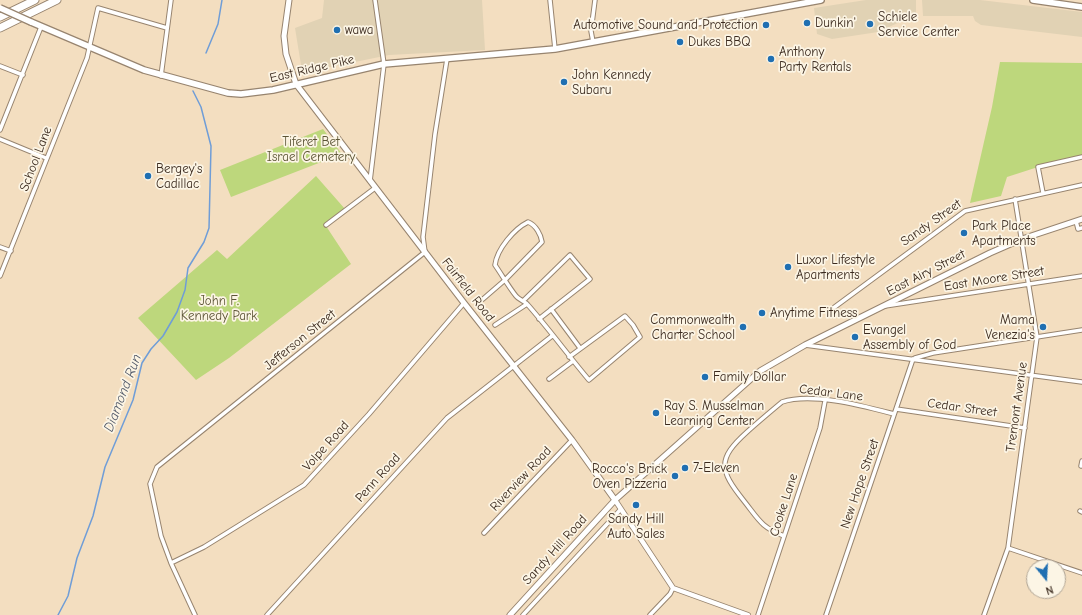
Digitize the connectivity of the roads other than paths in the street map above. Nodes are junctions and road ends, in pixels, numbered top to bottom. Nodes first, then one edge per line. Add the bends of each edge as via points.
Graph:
1 (35, 0) edge
2 (57, 0) edge
3 (171, 0) edge
4 (289, 0) edge
5 (375, 0) edge
6 (550, 0) edge
7 (595, 0) edge
8 (821, 0) edge
9 (1033, 0) edge
10 (1082, 7) edge
11 (0, 8) edge
12 (0, 17) edge
13 (41, 27) junction
14 (0, 28) edge
15 (167, 28) junction
16 (593, 42) junction
17 (90, 49) junction
18 (555, 49) junction
19 (447, 58) junction
20 (384, 64) junction
21 (0, 66) edge
22 (22, 75) junction
23 (161, 76) junction
24 (296, 84) junction
25 (0, 130) edge
26 (0, 139) edge
27 (1082, 157) edge
28 (46, 158) junction
29 (370, 181) junction
30 (1082, 185) edge
31 (375, 188) junction
32 (1043, 193) junction
33 (1015, 199) junction
34 (1079, 220) edge
35 (326, 226) dead end
36 (1082, 228) edge
37 (1022, 239) junction
38 (0, 246) edge
39 (11, 251) junction
40 (425, 252) junction
41 (0, 276) edge
42 (1082, 276) edge
43 (505, 280) junction
44 (1029, 284) junction
45 (483, 299) dead end
46 (523, 301) junction
47 (464, 303) junction
48 (527, 304) junction
49 (885, 306) junction
50 (551, 309) junction
51 (832, 309) dead end
52 (539, 319) junction
53 (495, 325) dead end
54 (1082, 330) edge
55 (552, 336) junction
56 (1037, 337) junction
57 (805, 346) junction
58 (580, 348) junction
59 (569, 357) junction
60 (913, 359) junction
61 (573, 361) junction
62 (514, 367) junction
63 (1031, 376) junction
64 (550, 378) dead end
65 (1082, 382) edge
66 (825, 401) junction
67 (896, 409) junction
68 (894, 414) junction
69 (1025, 428) junction
70 (572, 440) junction
71 (1082, 461) edge
72 (1081, 466) edge
73 (615, 500) junction
74 (620, 510) junction
75 (484, 533) dead end
76 (784, 536) junction
77 (1008, 548) junction
78 (170, 563) junction
79 (1082, 573) edge
80 (673, 588) junction
81 (195, 615) edge
82 (267, 615) edge
83 (512, 615) edge
84 (523, 615) edge
85 (650, 615) edge
86 (748, 615) edge
87 (758, 615) edge
88 (826, 615) edge
89 (984, 615) edge

1 - 12 highway
2 - 14 highway
3 - 15 street
4 - 24 main road, Fairfield Road via 284,36 286,54
5 - 20 street
6 - 18 street
7 - 16 street via 592,17
8 - 16 main road, East Ridge Pike
9 - 10 main road
11 - 13 main road, East Ridge Pike, bridge
13 - 17 main road, East Ridge Pike
13 - 22 street
15 - 17 street, School Lane via 98,8
15 - 23 street
16 - 18 main road, East Ridge Pike
17 - 23 main road, East Ridge Pike
17 - 28 street, School Lane
18 - 19 main road, East Ridge Pike
19 - 20 main road, East Ridge Pike
19 - 40 street via 432,157 423,237
20 - 24 main road, East Ridge Pike
20 - 29 street
21 - 22 street
22 - 25 street
23 - 24 main road, East Ridge Pike via 241,94
24 - 29 main road, Fairfield Road
26 - 28 street
27 - 32 street via 1038,167
28 - 39 street, School Lane
29 - 31 main road, Fairfield Road
30 - 32 street, Sandy Street
31 - 35 street
31 - 40 main road, Fairfield Road
32 - 33 street, Sandy Street
33 - 37 street, Tremont Avenue
33 - 51 street, Sandy Street via 965,211
34 - 36 street via 1078,229
34 - 37 main road, East Airy Street
37 - 44 street, Tremont Avenue
37 - 49 main road, East Airy Street via 960,267
38 - 39 street
39 - 41 street, School Lane
40 - 47 main road, Fairfield Road
40 - 78 street, Jefferson Street via 157,468 150,484 161,536
42 - 44 street, East Moore Street
43 - 43 street via 495,265 496,258 500,249 522,225 528,222 532,224 542,242
43 - 45 street
43 - 46 street via 517,298
44 - 49 street, East Moore Street
44 - 56 street, Tremont Avenue
46 - 48 street
46 - 50 street via 570,256 590,278
47 - 62 main road, Fairfield Road
47 - 78 street, Volpe Road via 304,485 204,547
48 - 52 street
48 - 53 street
49 - 57 main road, East Airy Street
50 - 52 street
50 - 58 street
52 - 55 street
54 - 56 street
55 - 59 street
55 - 62 street, Penn Road
56 - 60 street via 933,353
56 - 63 street, Tremont Avenue
57 - 60 street
57 - 73 main road via 770,364 750,378
58 - 59 street
58 - 61 street via 625,316 640,337 589,380
59 - 61 street
60 - 63 street
60 - 67 street, New Hope Street
61 - 64 street
62 - 70 main road, Fairfield Road
62 - 82 street, Penn Road via 447,418
63 - 65 street
63 - 69 street, Tremont Avenue
66 - 68 street, Cedar Lane via 864,406
66 - 76 street, Cooke Lane via 820,428
66 - 76 street, Cedar Lane via 805,398 782,402 733,444 726,457 727,475 731,485 765,528
67 - 68 street, New Hope Street
67 - 69 street, Cedar Street
68 - 88 street, New Hope Street
69 - 77 street, Tremont Avenue
70 - 73 main road, Fairfield Road
70 - 75 street, Riverview Road
71 - 72 street
73 - 74 street, Fairfield Road
73 - 83 main road, Sandy Hill Road
74 - 80 street, Fairfield Road
74 - 84 street
76 - 87 street, Cooke Lane
77 - 79 street
77 - 89 street, Tremont Avenue
78 - 81 street, Jefferson Street
80 - 85 street
80 - 86 street

